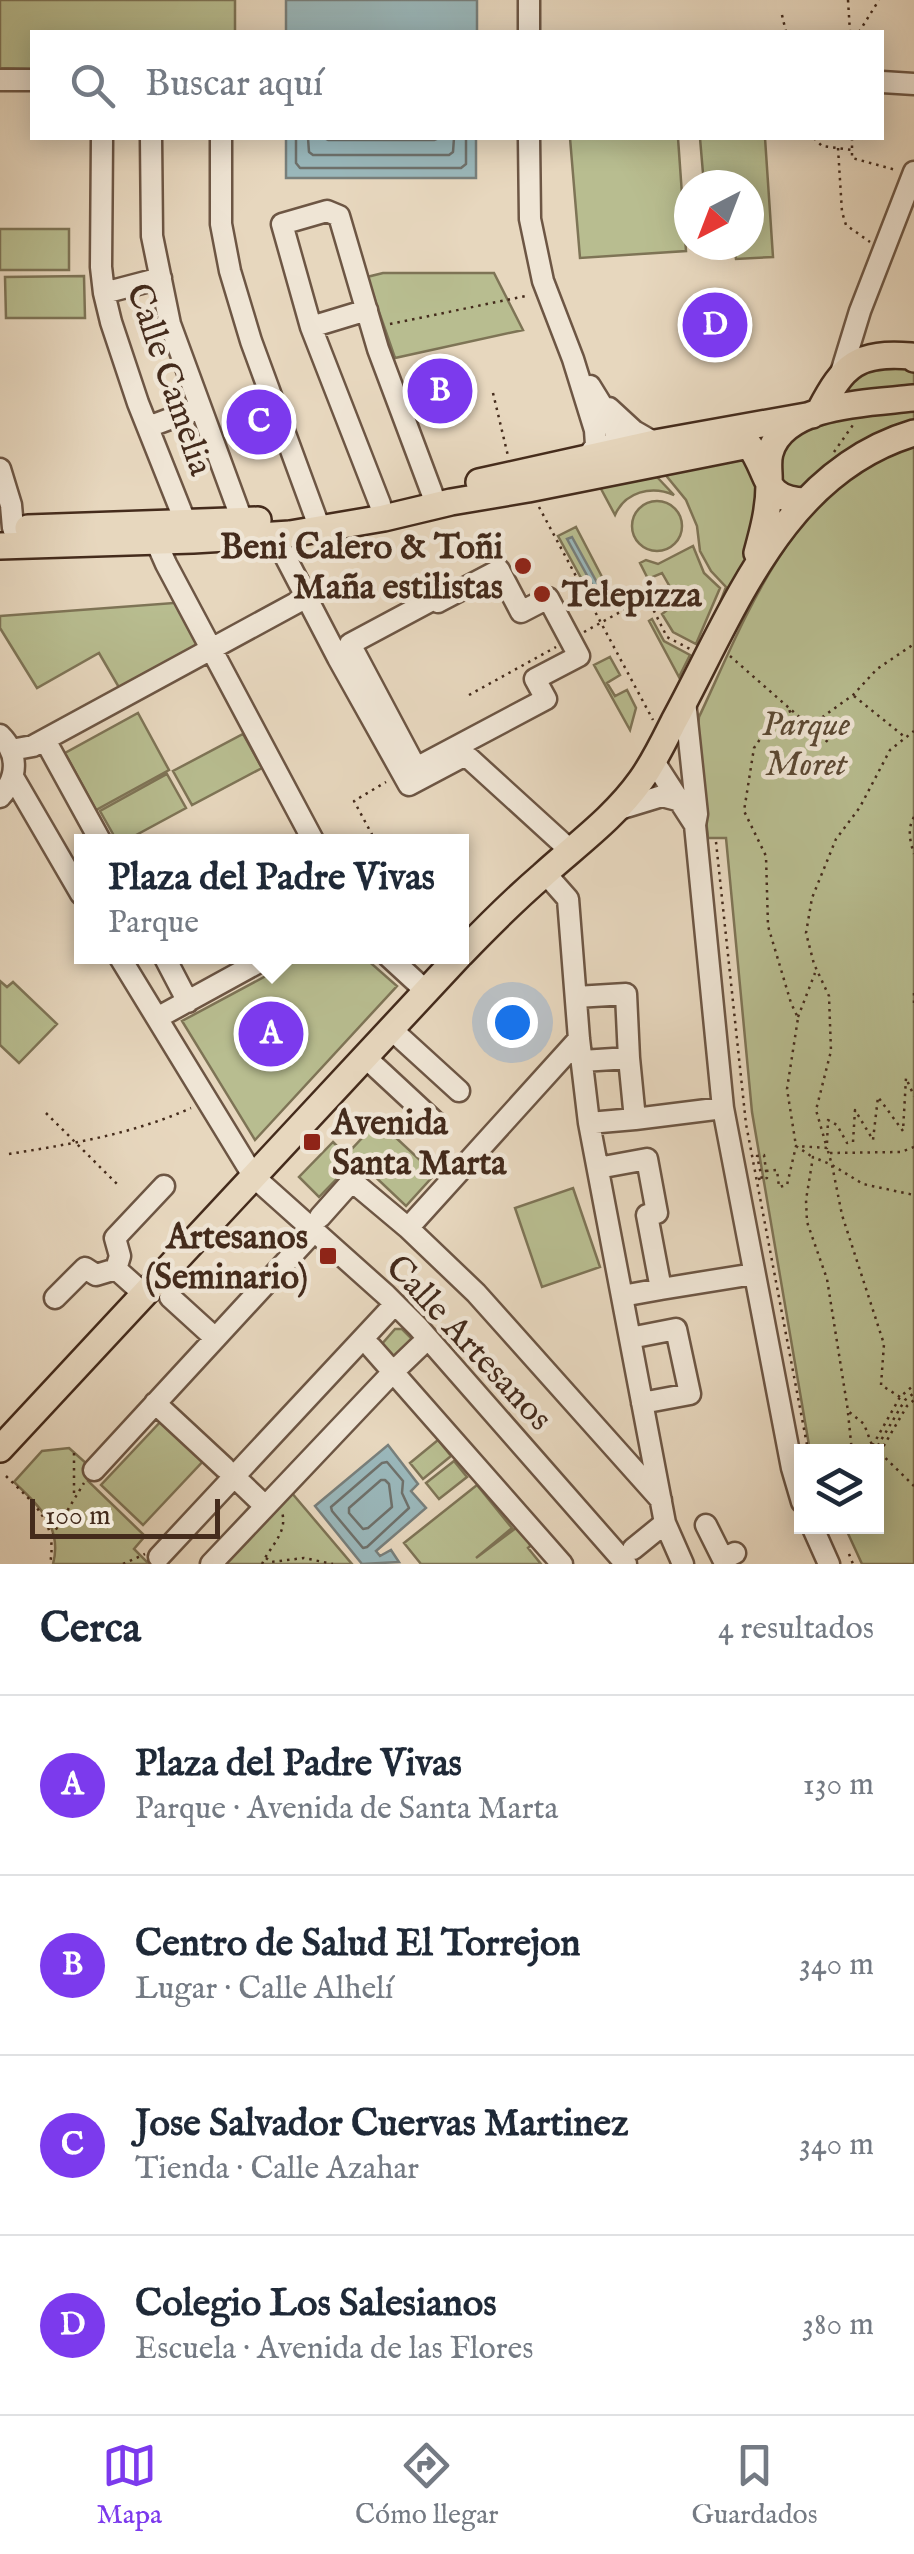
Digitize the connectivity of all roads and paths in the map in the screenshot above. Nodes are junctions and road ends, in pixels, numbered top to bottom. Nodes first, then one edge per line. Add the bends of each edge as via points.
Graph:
1 (529, 0) edge
2 (848, 0) edge
3 (879, 0) edge
4 (782, 14) dead end
5 (529, 30) edge
6 (786, 30) edge
7 (850, 30) edge
8 (860, 30) edge
9 (0, 80) edge
10 (30, 80) edge
11 (884, 82) edge
12 (914, 84) edge
13 (102, 140) edge
14 (151, 140) edge
15 (221, 140) edge
16 (529, 140) edge
17 (816, 140) edge
18 (852, 140) edge
19 (838, 148) junction
20 (852, 150) junction
21 (905, 171) edge
22 (907, 208) edge
23 (884, 251) junction
24 (161, 278) junction
25 (104, 293) junction
26 (526, 296) dead end
27 (860, 311) junction
28 (369, 319) junction
29 (310, 327) junction
30 (907, 357) edge
31 (573, 358) junction
32 (842, 373) junction
33 (492, 394) dead end
34 (597, 397) junction
35 (914, 398) edge
36 (200, 408) junction
37 (816, 412) junction
38 (860, 415) dead end
39 (148, 427) junction
40 (914, 433) edge
41 (655, 443) junction
42 (734, 446) junction
43 (599, 456) junction
44 (831, 456) dead end
45 (510, 463) dead end
46 (0, 469) edge
47 (770, 486) junction
48 (544, 492) junction
49 (432, 493) junction
50 (806, 501) junction
51 (380, 504) junction
52 (242, 520) junction
53 (184, 521) junction
54 (317, 524) junction
55 (151, 532) junction
56 (4, 534) edge
57 (274, 535) junction
58 (752, 573) junction
59 (647, 597) dead end
60 (307, 598) junction
61 (914, 644) edge
62 (212, 650) junction
63 (696, 652) dead end
64 (729, 654) dead end
65 (853, 695) junction
66 (685, 701) junction
67 (791, 710) junction
68 (654, 722) dead end
69 (809, 727) junction
70 (914, 731) edge
71 (906, 738) junction
72 (45, 740) junction
73 (6, 742) edge
74 (830, 744) dead end
75 (653, 760) junction
76 (416, 768) joint
77 (13, 777) junction
78 (390, 780) dead end
79 (693, 780) junction
80 (1, 797) edge
81 (681, 801) junction
82 (616, 810) junction
83 (914, 817) edge
84 (37, 822) junction
85 (694, 825) junction
86 (96, 834) edge
87 (310, 834) edge
88 (372, 834) edge
89 (716, 842) dead end
90 (571, 851) junction
91 (914, 854) edge
92 (553, 882) dead end
93 (74, 883) edge
94 (469, 946) edge
95 (124, 964) edge
96 (168, 964) edge
97 (256, 964) edge
98 (397, 964) edge
99 (452, 964) edge
100 (816, 970) junction
101 (426, 991) junction
102 (914, 994) edge
103 (576, 997) junction
104 (188, 1002) junction
105 (914, 1006) edge
106 (156, 1018) junction
107 (798, 1018) junction
108 (391, 1029) junction
109 (580, 1050) junction
110 (366, 1057) junction
111 (629, 1058) junction
112 (459, 1091) dead end
113 (914, 1096) edge
114 (198, 1105) dead end
115 (723, 1108) junction
116 (46, 1113) dead end
117 (635, 1120) junction
118 (435, 1122) dead end
119 (589, 1124) junction
120 (76, 1143) junction
121 (796, 1146) junction
122 (914, 1147) edge
123 (828, 1151) junction
124 (9, 1154) dead end
125 (813, 1157) junction
126 (832, 1166) junction
127 (598, 1168) junction
128 (766, 1172) junction
129 (254, 1177) junction
130 (759, 1179) junction
131 (117, 1184) dead end
132 (164, 1186) dead end
133 (914, 1195) edge
134 (320, 1217) dead end
135 (408, 1228) junction
136 (307, 1239) dead end
137 (116, 1268) junction
138 (754, 1274) junction
139 (661, 1289) junction
140 (157, 1296) junction
141 (622, 1296) junction
142 (55, 1298) dead end
143 (395, 1304) junction
144 (215, 1338) junction
145 (630, 1338) junction
146 (420, 1346) dead end
147 (371, 1347) dead end
148 (394, 1371) junction
149 (914, 1386) edge
150 (914, 1393) edge
151 (900, 1397) junction
152 (914, 1400) edge
153 (156, 1403) junction
154 (642, 1404) junction
155 (848, 1411) junction
156 (807, 1444) edge
157 (851, 1444) edge
158 (872, 1444) edge
159 (877, 1444) edge
160 (878, 1444) edge
161 (878, 1444) edge
162 (0, 1450) edge
163 (74, 1453) dead end
164 (794, 1457) edge
165 (884, 1459) edge
166 (225, 1468) dead end
167 (94, 1470) joint
168 (6, 1476) dead end
169 (242, 1484) dead end
170 (914, 1486) edge
171 (74, 1496) junction
172 (661, 1500) junction
173 (268, 1504) junction
174 (669, 1532) junction
175 (820, 1534) edge
176 (52, 1537) junction
177 (152, 1556) joint
178 (265, 1557) junction
179 (728, 1559) edge
180 (839, 1559) edge
181 (628, 1560) edge
182 (50, 1564) edge
183 (124, 1564) edge
184 (211, 1564) edge
185 (262, 1564) edge
186 (333, 1564) edge
187 (562, 1564) edge
188 (684, 1564) edge
189 (853, 1564) edge

1 - 5 street
2 - 7 path
3 - 8 path
4 - 6 path
9 - 10 street
11 - 12 street
13 - 25 street, Calle Camelia
14 - 24 street via 152,236
15 - 54 street via 230,272
16 - 31 street via 530,220 543,281
17 - 19 path
18 - 20 path
19 - 20 path
19 - 23 path via 846,225
20 - 21 path via 852,158
21 - 22 street
22 - 23 street
23 - 27 street
24 - 25 street
24 - 36 street
25 - 39 street, Calle Camelia
26 - 28 path
27 - 30 street via 869,341
27 - 32 street
28 - 29 street
28 - 29 street via 339,216 327,211 282,224
28 - 49 street
29 - 51 street
30 - 32 main road via 858,362
31 - 34 street
31 - 43 street
32 - 37 main road
33 - 45 path
34 - 41 street
34 - 43 street via 616,436
35 - 37 main road
36 - 39 street
36 - 52 street
37 - 41 main road
37 - 47 main road via 777,438 769,455
38 - 44 path
39 - 53 street, Calle Camelia
40 - 50 main road via 845,465
41 - 43 main road
42 - 43 main road via 707,440
42 - 47 main road via 749,445
42 - 48 main road
43 - 48 main road via 602,462 562,471
43 - 49 main road
46 - 56 street via 11,505
47 - 50 main road via 788,500
47 - 58 main road
48 - 54 main road
48 - 68 path via 599,624
49 - 51 main road
50 - 58 main road
51 - 54 main road
52 - 53 main road
52 - 54 main road
53 - 55 main road
54 - 57 main road
55 - 56 main road
55 - 57 main road
55 - 62 street
57 - 60 street
58 - 66 main road
59 - 63 path via 666,636
60 - 62 street
60 - 90 street via 409,785 469,758
61 - 65 path
62 - 72 street
62 - 87 street
64 - 67 path
65 - 69 path
65 - 71 path
66 - 75 main road
66 - 79 street
67 - 69 path
67 - 107 path via 776,716 754,748 744,811 766,856 768,926
69 - 74 path
70 - 71 path
71 - 100 path via 890,750 836,839 812,898 806,934
72 - 73 street via 34,746
72 - 86 street
73 - 77 street
75 - 79 street via 678,765
75 - 81 street
75 - 82 main road
76 - 76 street via 546,699 536,679 579,656 548,598 521,612 498,570 350,644
77 - 80 street
77 - 84 street
78 - 88 path via 354,801
79 - 85 street
80 - 84 street
81 - 82 street via 662,796
81 - 85 street
82 - 90 main road
83 - 91 path
84 - 93 street
85 - 115 street
89 - 130 path via 738,1056
90 - 94 main road
92 - 103 street via 568,898
95 - 106 street, Calle Artesanos
96 - 104 street
97 - 104 street
98 - 101 street
99 - 101 main road
100 - 107 path
100 - 123 path via 829,996 831,1051 816,1110
101 - 108 main road
102 - 105 path
103 - 109 street
103 - 111 street via 626,994
104 - 106 street
106 - 129 street, Calle Artesanos
107 - 121 path via 787,1089
108 - 110 main road
108 - 112 street
109 - 111 street
109 - 119 street
109 - 135 street
110 - 118 street
110 - 129 main road
111 - 117 street
113 - 123 path via 906,1078 903,1131 878,1097 873,1140 855,1110 853,1142 828,1120
114 - 120 path via 158,1124
115 - 117 street
115 - 138 street
116 - 120 path
117 - 119 street
119 - 127 street
120 - 124 path
120 - 131 path
121 - 123 path
121 - 125 path
121 - 128 path via 787,1185 779,1187 777,1170
122 - 123 path
123 - 126 path
125 - 126 path
125 - 155 path via 808,1222 827,1279
126 - 133 path via 863,1184
126 - 151 path via 884,1344 881,1385
127 - 139 street via 646,1159 656,1214 647,1215
127 - 141 street
128 - 130 path
128 - 130 path via 764,1154 757,1156
129 - 140 main road
129 - 143 street, Calle Artesanos
130 - 156 path
132 - 137 street via 115,1238
134 - 135 street via 352,1181
135 - 172 street via 476,1293
136 - 144 street
137 - 140 street
137 - 142 street via 96,1275 86,1268
138 - 139 street
138 - 164 street
139 - 141 street
140 - 144 street
140 - 162 main road
141 - 145 street
143 - 177 street
143 - 181 street, Calle Artesanos
144 - 153 street
145 - 154 street
145 - 154 street via 676,1329 690,1394
146 - 148 street
147 - 148 street
148 - 173 street
148 - 187 street
149 - 151 path
150 - 160 path
151 - 159 path
152 - 161 path
153 - 166 street
153 - 167 street
154 - 172 street
155 - 157 path
155 - 158 path via 864,1424
163 - 171 path
165 - 170 path
167 - 171 path
168 - 176 path via 41,1512
169 - 173 street
171 - 176 path
172 - 174 street
173 - 178 path via 284,1518
173 - 184 street
174 - 179 street via 712,1522
174 - 181 street
174 - 188 street
175 - 180 street
176 - 182 path
177 - 183 path
178 - 185 path
178 - 186 path
180 - 189 path

